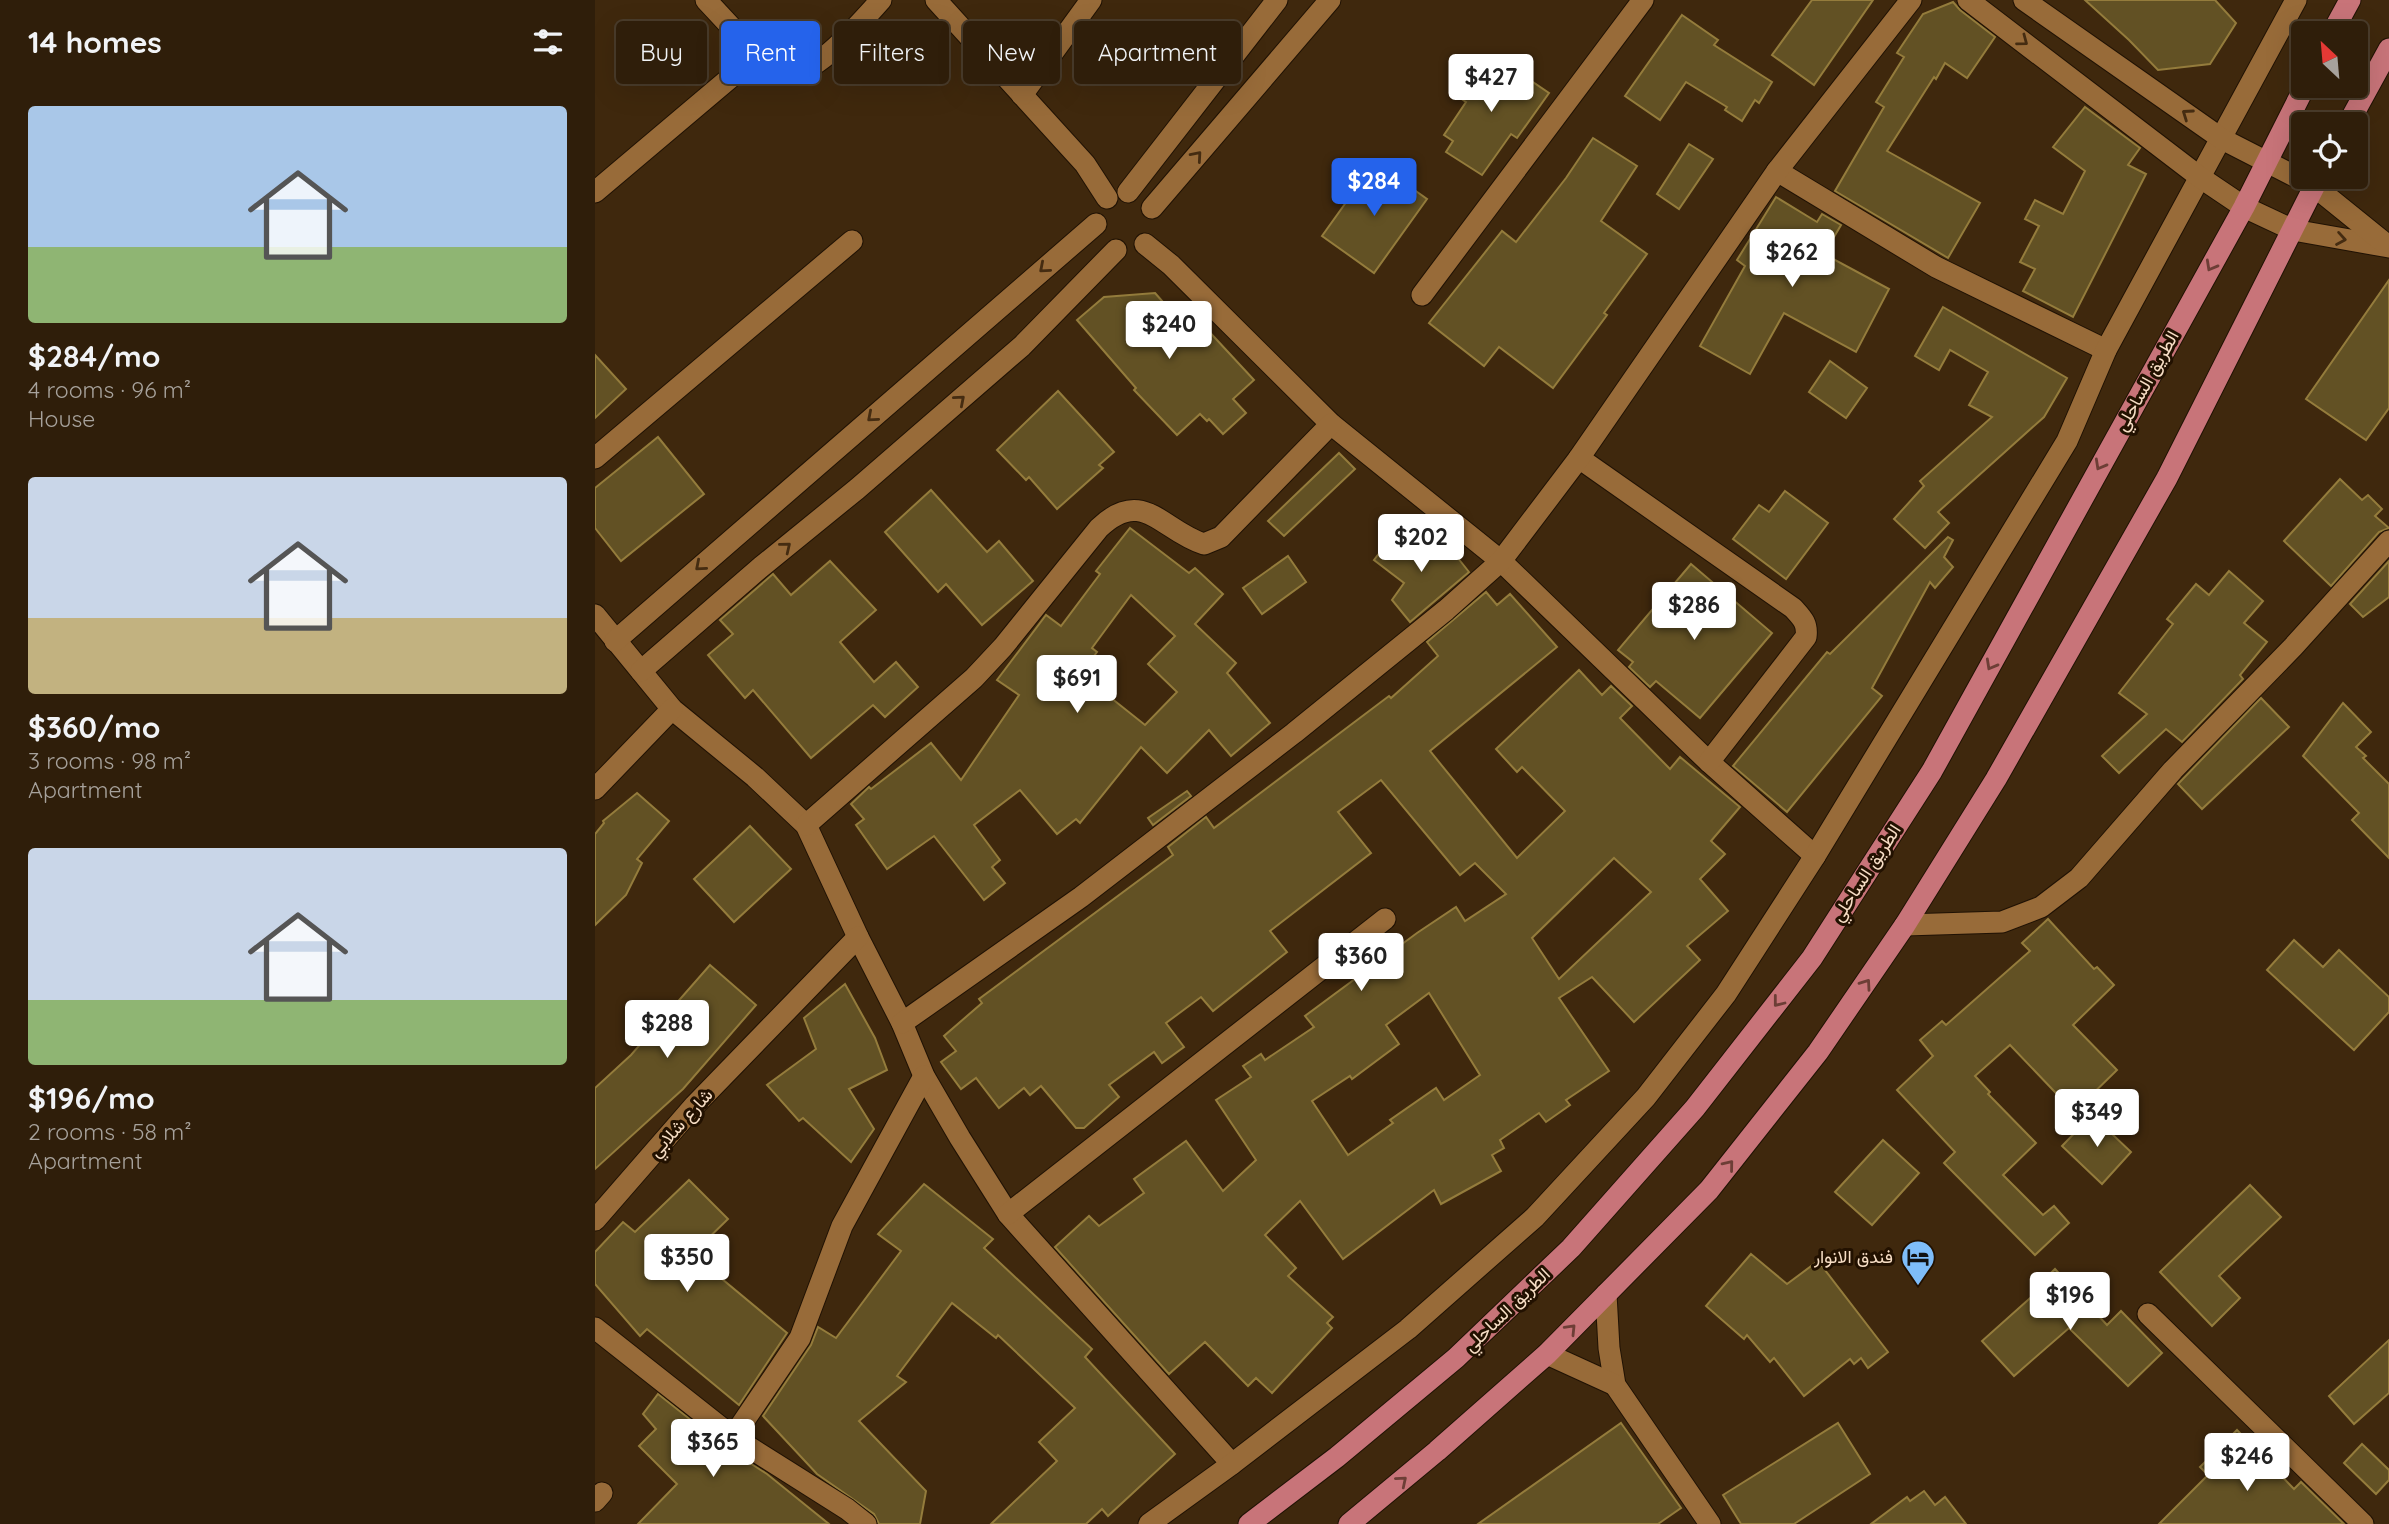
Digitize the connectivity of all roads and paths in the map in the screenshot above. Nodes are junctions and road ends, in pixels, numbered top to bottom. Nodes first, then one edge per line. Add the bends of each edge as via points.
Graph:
1 (706, 0) edge
2 (881, 0) edge
3 (936, 0) edge
4 (1091, 0) edge
5 (1276, 0) edge
6 (1330, 0) edge
7 (1643, 0) edge
8 (1910, 0) edge
9 (1968, 0) edge
10 (2024, 0) edge
11 (2296, 0) edge
12 (2350, 0) edge
13 (725, 21) edge
14 (2339, 21) edge
15 (2389, 49) edge
16 (820, 59) edge
17 (723, 84) edge
18 (1022, 95) junction
19 (2299, 98) edge
20 (2355, 112) edge
21 (2223, 139) junction
22 (2266, 161) junction
23 (1777, 171) junction
24 (2291, 171) edge
25 (2201, 177) junction
26 (2313, 189) edge
27 (2326, 189) edge
28 (595, 191) edge
29 (1128, 192) junction
30 (1107, 198) junction
31 (2244, 207) junction
32 (1152, 208) junction
33 (1096, 224) junction
34 (2293, 230) junction
35 (852, 241) dead end
36 (1145, 244) junction
37 (2389, 246) edge
38 (1116, 250) junction
39 (1422, 295) dead end
40 (2106, 350) junction
41 (1331, 424) junction
42 (595, 458) edge
43 (1579, 458) junction
44 (2389, 541) edge
45 (1501, 561) junction
46 (595, 615) edge
47 (615, 640) junction
48 (641, 671) junction
49 (672, 709) junction
50 (1709, 762) junction
51 (595, 789) edge
52 (806, 825) junction
53 (1815, 856) junction
54 (1385, 919) dead end
55 (1905, 925) junction
56 (858, 937) junction
57 (902, 1023) junction
58 (924, 1076) junction
59 (1007, 1214) junction
60 (595, 1220) edge
61 (1607, 1294) junction
62 (2148, 1314) dead end
63 (595, 1328) edge
64 (1547, 1354) junction
65 (1615, 1385) junction
66 (733, 1437) junction
67 (1232, 1464) junction
68 (866, 1524) edge
69 (1149, 1524) edge
70 (1249, 1524) edge
71 (1349, 1524) edge
72 (1710, 1524) edge
73 (2364, 1524) edge

1 - 13 street
2 - 16 street
3 - 18 street
4 - 18 street
5 - 29 street
32 -> 6 street
7 - 39 street
8 - 23 street
9 -> 25 street
21 -> 10 street
11 - 21 street
12 - 14 highway
15 - 20 highway
17 - 28 street
18 - 30 street via 1084,164
19 - 22 highway, الطريق الساحلي
21 - 22 street
21 - 25 street
22 - 24 street
22 - 31 highway, الطريق الساحلي
23 - 40 street via 1936,267
23 - 43 street
25 - 31 street
25 - 40 street
26 - 34 highway
27 - 37 street
29 - 30 street
29 - 32 street via 1138,194
30 - 33 street via 1096,214
31 - 34 street
31 -> 70 highway, الطريق الساحلي via 1932,771 1812,958 1695,1108 1571,1248 1456,1358
32 - 36 street via 1155,227
33 - 38 street via 1102,240
33 -> 47 street
34 -> 37 street
34 - 55 highway via 2167,478 1996,779
35 - 42 street
36 - 38 street via 1136,250
36 - 41 street
48 -> 38 street via 1022,346
40 - 53 street via 2067,442
41 - 45 street
41 - 52 street via 1213,541 1192,540 1153,515 1126,510 1112,515 974,678
43 - 45 street
43 - 50 street via 1793,608 1807,627 1806,637
44 - 55 street via 2079,878 2041,906 2003,922
45 - 50 street
45 - 57 street via 1294,733 1081,897
46 - 47 street
47 - 48 street
48 - 49 street
49 - 51 street
49 - 52 street
50 - 53 street
52 - 56 street
53 - 67 street via 1726,994 1646,1097 1535,1217 1408,1329
54 - 59 street
61 -> 55 highway via 1709,1190 1818,1052
56 - 57 street
56 - 60 street, شارع شلابي via 695,1105
57 - 58 street
58 - 59 street
58 - 66 street via 842,1226 800,1338
59 - 67 street
64 -> 61 highway
61 - 65 street
62 - 73 street
63 - 66 street
64 - 65 street
71 -> 64 highway
65 - 72 street
66 - 68 street
67 - 69 street

